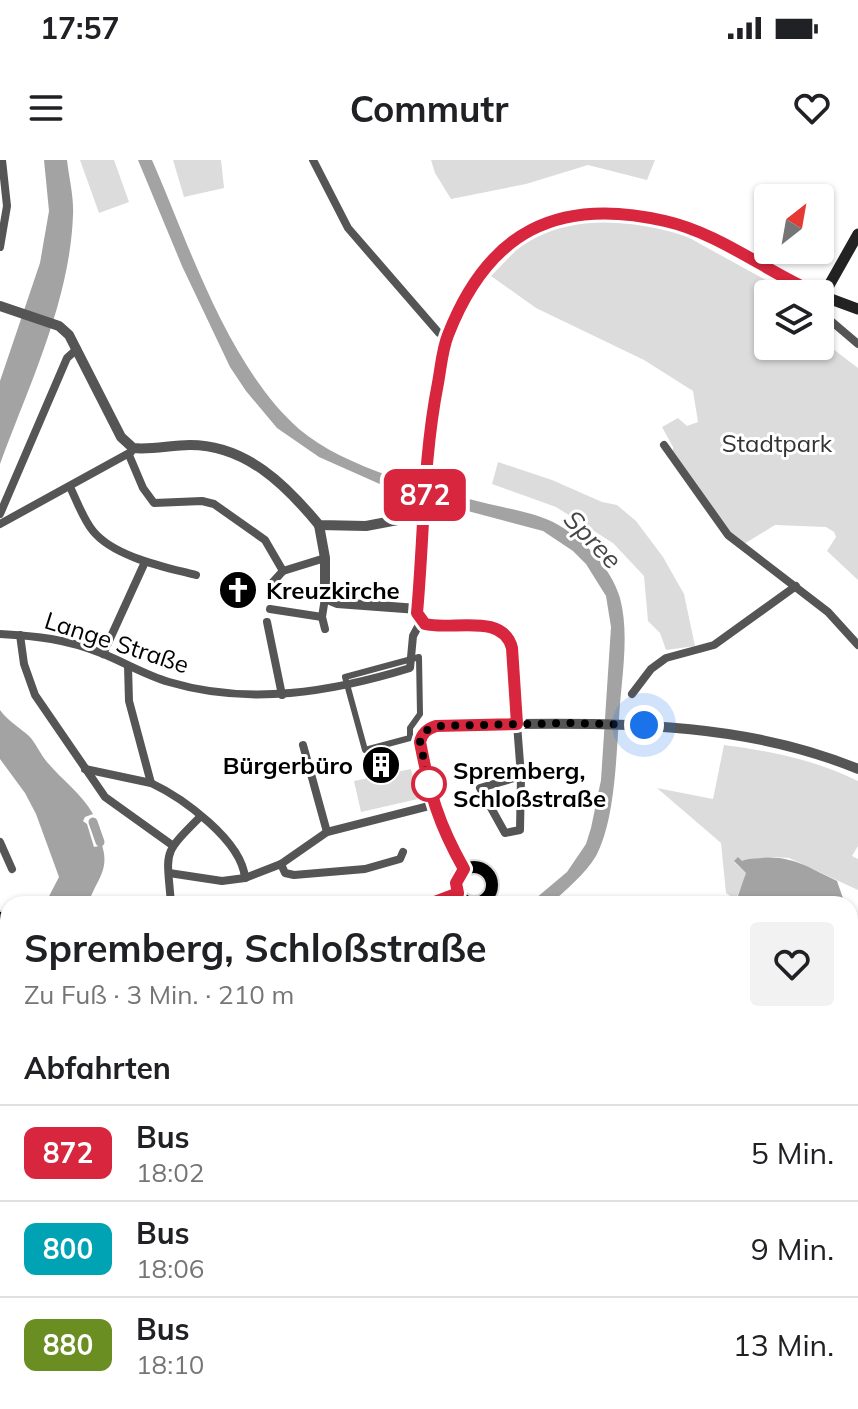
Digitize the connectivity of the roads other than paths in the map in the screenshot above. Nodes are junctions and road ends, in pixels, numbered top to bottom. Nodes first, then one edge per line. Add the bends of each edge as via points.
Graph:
1 (2, 160) edge
2 (313, 160) edge
3 (858, 234) edge
4 (0, 247) edge
5 (791, 280) edge
6 (830, 280) edge
7 (834, 300) edge
8 (0, 306) edge
9 (858, 309) edge
10 (834, 324) edge
11 (447, 337) junction
12 (858, 344) edge
13 (77, 349) junction
14 (664, 445) dead end
15 (131, 452) junction
16 (70, 487) junction
17 (424, 511) junction
18 (0, 514) edge
19 (0, 524) edge
20 (319, 525) junction
21 (325, 558) junction
22 (145, 562) junction
23 (283, 571) junction
24 (196, 575) dead end
25 (272, 583) dead end
26 (796, 586) junction
27 (325, 598) junction
28 (270, 609) dead end
29 (419, 614) junction
30 (322, 617) junction
31 (267, 622) dead end
32 (325, 629) dead end
33 (0, 634) edge
34 (20, 635) junction
35 (858, 645) edge
36 (103, 654) junction
37 (410, 659) junction
38 (128, 666) junction
39 (343, 686) junction
40 (632, 694) dead end
41 (282, 695) junction
42 (517, 724) junction
43 (303, 745) dead end
44 (84, 768) junction
45 (858, 769) edge
46 (521, 776) junction
47 (151, 783) junction
48 (433, 805) junction
49 (200, 817) junction
50 (327, 832) junction
51 (0, 842) edge
52 (172, 845) junction
53 (403, 852) dead end
54 (281, 864) junction
55 (12, 869) dead end
56 (464, 869) junction
57 (169, 873) junction
58 (245, 878) junction
59 (458, 893) junction
60 (170, 896) edge
61 (450, 896) edge
62 (462, 896) edge
63 (490, 896) edge

1 - 4 street via 7,206
2 - 11 street via 348,228
3 - 6 main road
5 - 11 main road via 665,221 582,213 552,219 522,235 491,262
7 - 9 main road
8 - 13 street via 59,326
10 - 12 street
11 - 17 main road via 425,466
13 - 15 street
13 - 18 street via 67,358
14 - 26 street via 728,535
15 - 16 street
15 - 20 street via 193,445 237,454 276,480
15 - 23 street via 154,503 214,504 265,540
16 - 19 street
16 - 22 street via 101,539
17 - 20 street via 366,526
17 - 29 main road
20 - 21 street
21 - 23 street
21 - 27 street
22 - 24 street
22 - 36 street
23 - 25 street
26 - 35 street
26 - 40 street via 714,645 666,658
27 - 29 street
27 - 30 street
28 - 30 street
29 - 37 street
29 - 42 main road via 431,626 489,627 508,638
30 - 32 street
31 - 41 street
33 - 34 street, Lange Straße
34 - 36 street, Lange Straße via 48,636
34 - 44 street via 35,695
36 - 38 street, Lange Straße
37 - 39 street, Lange Straße via 410,668
37 - 39 street via 419,657 420,714 410,738 365,750
38 - 41 street, Lange Straße via 185,686
38 - 47 street via 129,701
39 - 41 street, Lange Straße
42 - 45 street via 716,731 810,751
42 - 46 street
42 - 48 main road via 436,726 422,737
43 - 50 street
44 - 47 street
44 - 52 street via 105,797
46 - 46 street via 480,788 505,833 520,830
47 - 49 street
48 - 50 street
48 - 56 main road
49 - 52 street
49 - 58 street via 232,845
50 - 54 street
51 - 55 street
52 - 57 street
53 - 54 street via 400,859 365,869 294,875 285,873
54 - 58 street
56 - 59 main road via 456,883
56 - 63 main road via 476,866 486,871 492,881
57 - 58 street via 222,881
57 - 60 street
59 - 61 main road
59 - 62 main road

